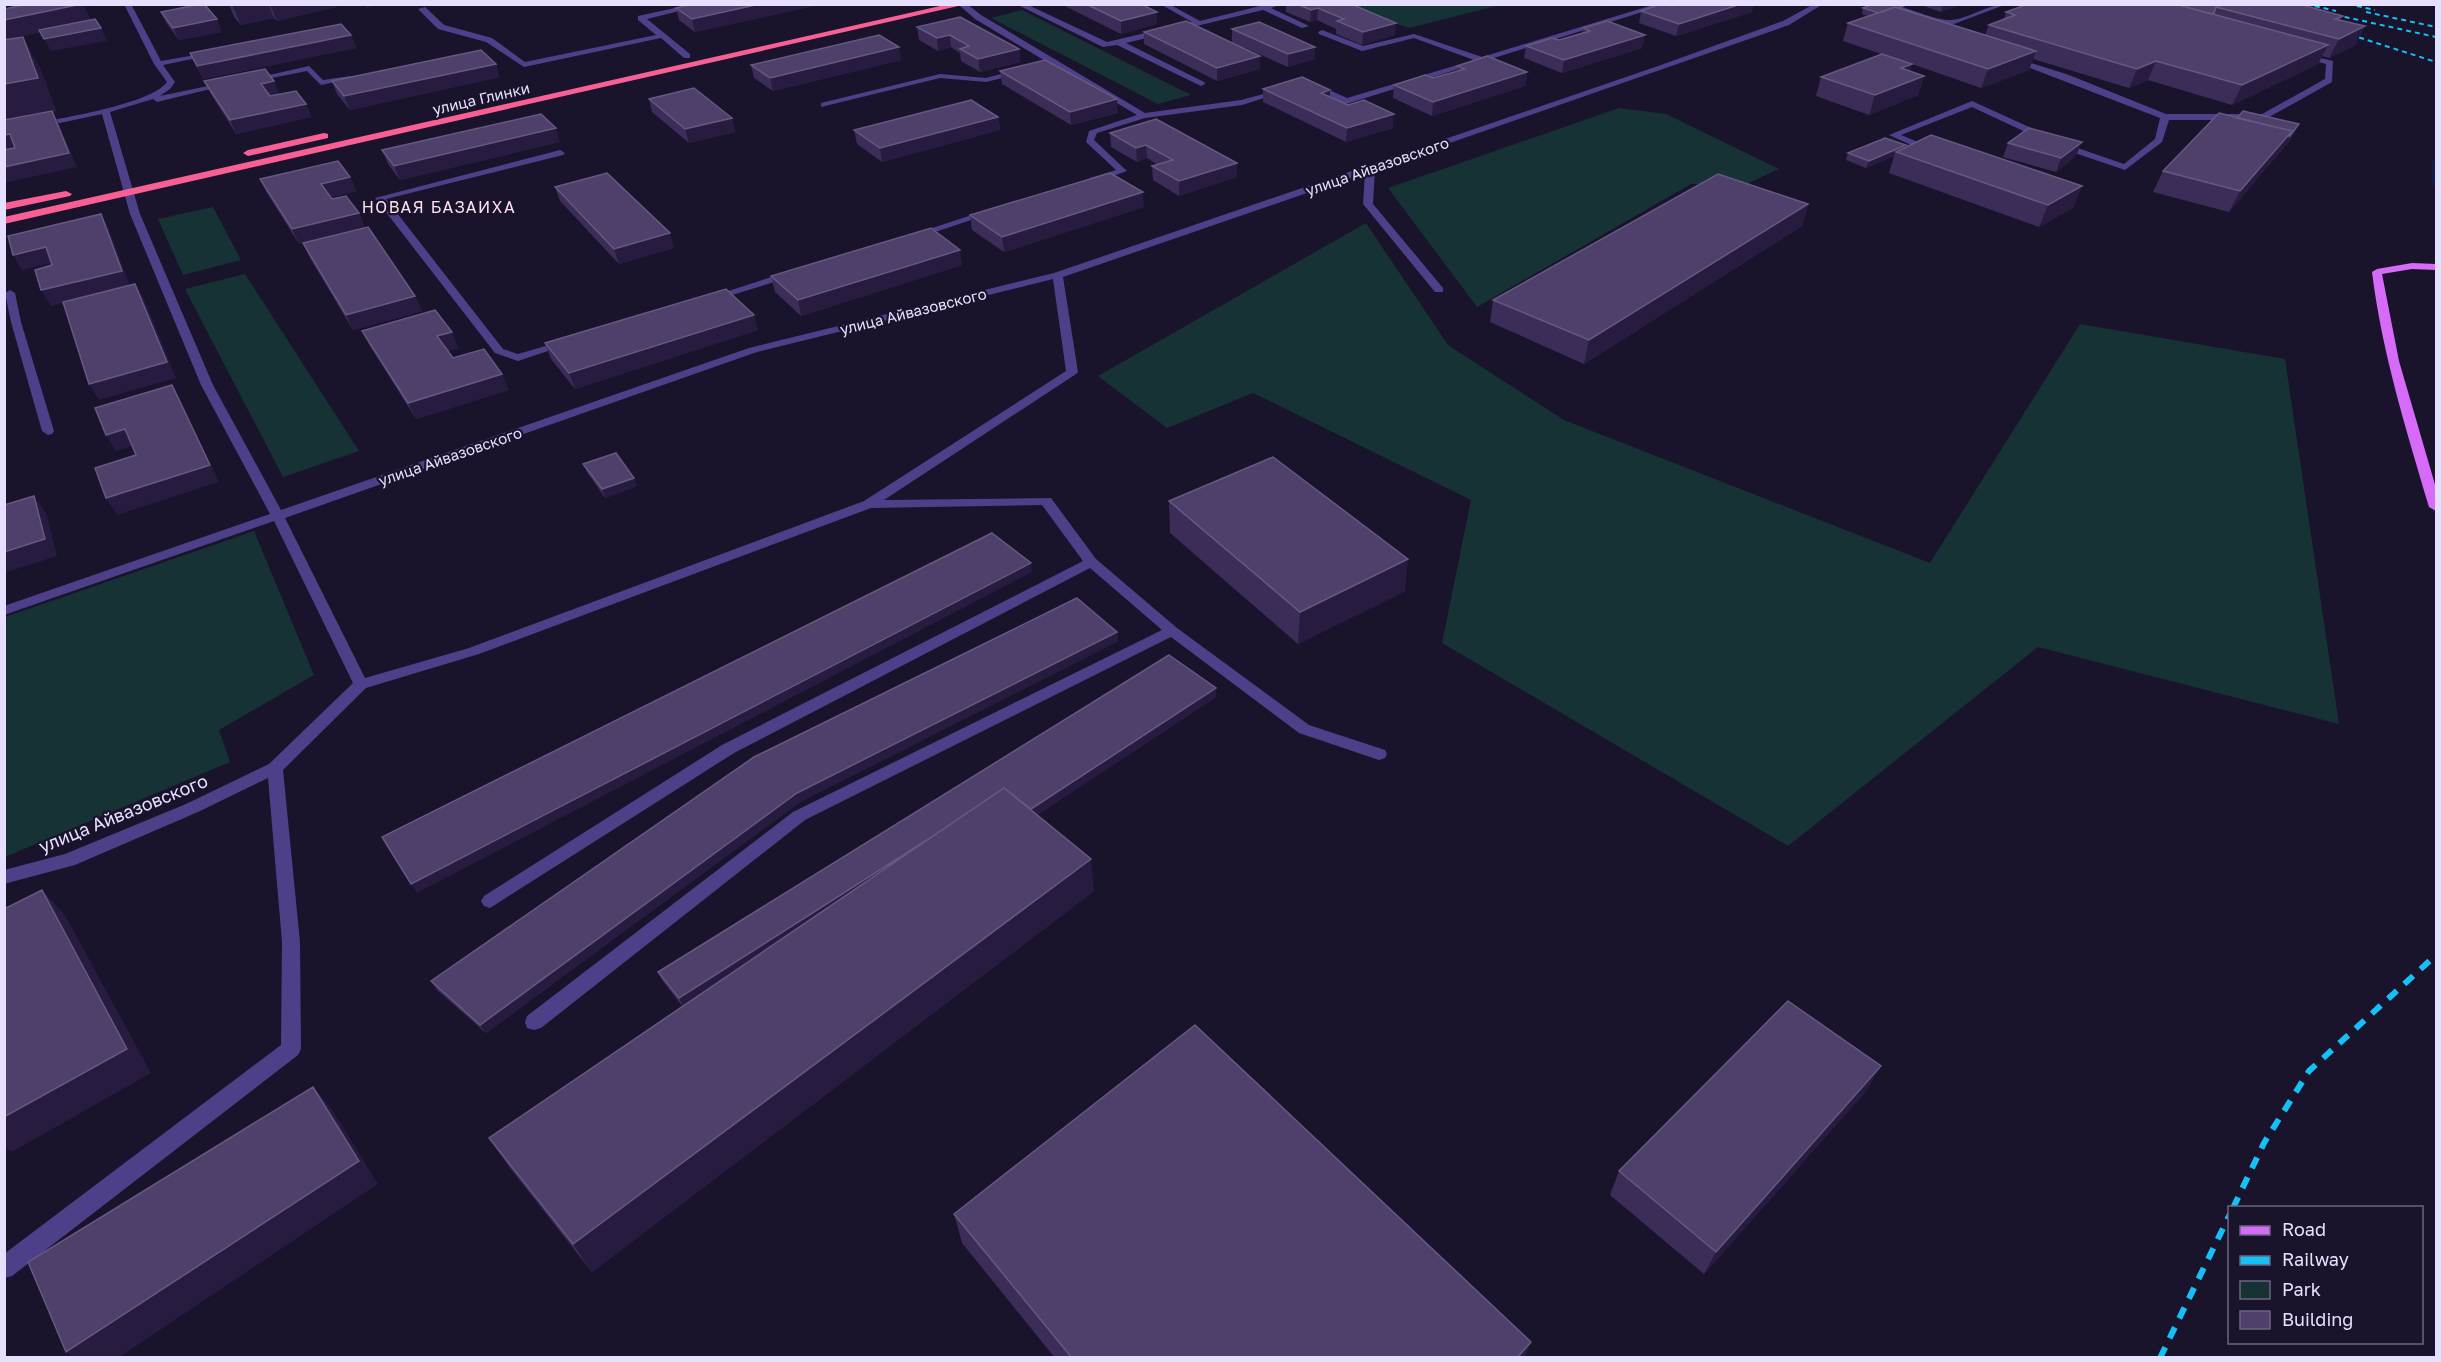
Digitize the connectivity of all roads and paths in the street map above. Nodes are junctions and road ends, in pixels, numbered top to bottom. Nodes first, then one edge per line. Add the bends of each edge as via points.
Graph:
1 (127, 4) edge
2 (705, 4) edge
3 (917, 4) edge
4 (963, 4) edge
5 (1019, 4) edge
6 (1163, 4) edge
7 (1279, 4) edge
8 (1665, 4) edge
9 (1820, 4) edge
10 (1885, 4) edge
11 (2004, 4) edge
12 (1265, 8) junction
13 (422, 9) dead end
14 (1199, 22) junction
15 (1951, 23) junction
16 (1305, 26) edge
17 (1935, 31) edge
18 (1322, 32) dead end
19 (662, 36) junction
20 (1118, 42) junction
21 (226, 51) edge
22 (2001, 54) edge
23 (2297, 54) edge
24 (687, 56) junction
25 (1482, 60) junction
26 (1052, 63) junction
27 (158, 64) junction
28 (356, 76) edge
29 (1201, 84) dead end
30 (497, 98) dead end
31 (486, 100) dead end
32 (140, 102) junction
33 (474, 103) dead end
34 (824, 105) dead end
35 (495, 110) junction
36 (105, 111) junction
37 (418, 116) dead end
38 (1144, 116) junction
39 (2165, 117) junction
40 (4, 132) edge
41 (338, 133) dead end
42 (560, 153) dead end
43 (236, 155) dead end
44 (1943, 156) edge
45 (1370, 169) junction
46 (1088, 182) edge
47 (126, 184) junction
48 (81, 190) dead end
49 (4, 207) edge
50 (997, 210) edge
51 (4, 221) edge
52 (906, 238) edge
53 (2436, 267) edge
54 (803, 270) edge
55 (1058, 275) junction
56 (1438, 290) dead end
57 (10, 293) dead end
58 (700, 301) edge
59 (575, 340) edge
60 (48, 431) dead end
61 (869, 504) junction
62 (2436, 507) edge
63 (278, 516) junction
64 (1091, 562) junction
65 (4, 611) edge
66 (1172, 631) junction
67 (361, 684) junction
68 (1379, 753) dead end
69 (275, 768) junction
70 (4, 877) edge
71 (490, 901) dead end
72 (534, 1022) dead end
73 (4, 1268) edge

1 - 27 street
2 - 19 street via 641,18
3 - 24 highway, улица Глинки
4 - 26 street via 978,18
4 - 35 highway, улица Глинки
5 - 20 street via 1106,45
6 - 14 street
7 - 12 street
8 - 25 street
9 - 45 street, улица Айвазовского via 1786,23
10 - 15 street
11 - 15 street
12 - 14 street
12 - 16 street
13 - 19 street via 441,27 489,40 524,65
14 - 20 street
15 - 17 street
18 - 25 street via 1362,49 1414,36
19 - 24 street
20 - 29 street
21 - 27 street
22 - 39 street
23 - 39 street via 2330,63 2329,80 2264,117
24 - 30 highway, улица Глинки
25 - 38 street via 1346,101 1309,84 1242,102
26 - 34 street via 986,80 940,76
26 - 38 street
27 - 32 street via 171,85
28 - 32 street via 321,83 309,68
31 - 35 highway
32 - 36 street
33 - 37 highway, улица Глинки
35 - 47 highway, улица Глинки
36 - 40 street
36 - 47 street
38 - 46 street via 1093,131 1089,140 1122,171
39 - 44 street via 2159,140 2125,167 2063,146 1972,104 1893,135
41 - 43 highway
42 - 59 street via 380,198 499,351 518,358
45 - 55 street, улица Айвазовского
45 - 56 street via 1368,204
47 - 51 highway, улица Глинки
47 - 63 street via 207,386
48 - 49 highway
50 - 52 street
53 - 62 main road via 2376,272 2383,318 2407,413
54 - 58 street
55 - 61 street via 1072,372
55 - 63 street, улица Айвазовского via 753,350
57 - 60 street
61 - 64 street via 1046,501
61 - 67 street via 474,651
63 - 65 street, улица Айвазовского
63 - 67 street
64 - 66 street
64 - 71 street via 728,749
66 - 68 street via 1304,729
66 - 72 street via 800,816
67 - 69 street, улица Айвазовского
69 - 70 street, улица Айвазовского via 69,860
69 - 73 street via 291,942 291,1049

